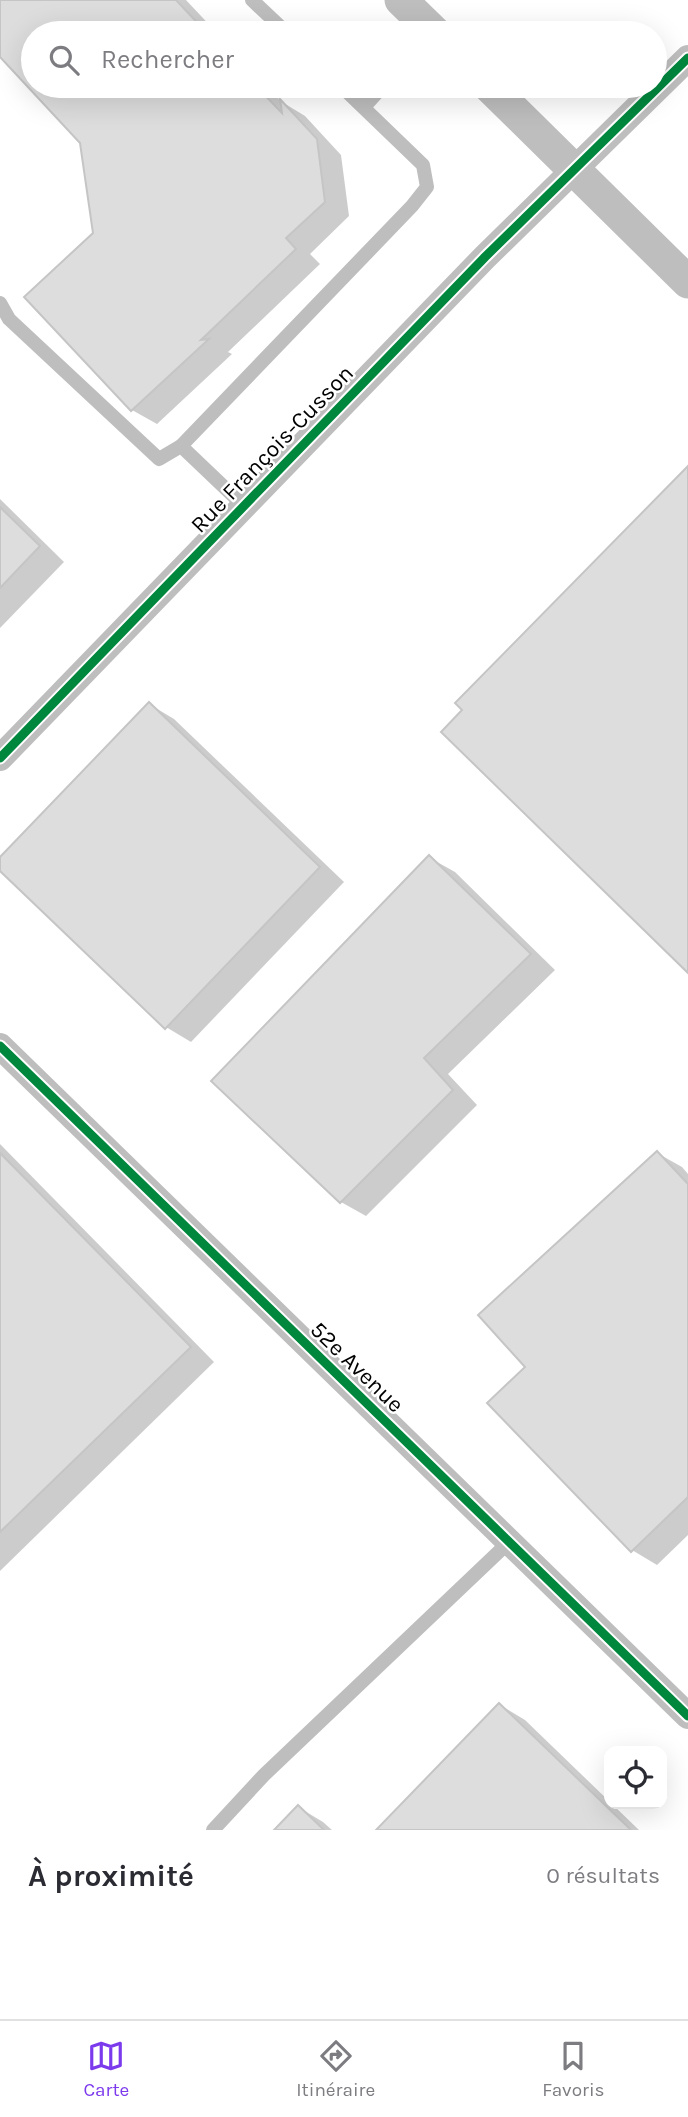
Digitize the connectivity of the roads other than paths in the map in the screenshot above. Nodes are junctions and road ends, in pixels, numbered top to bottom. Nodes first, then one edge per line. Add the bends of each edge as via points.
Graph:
1 (252, 0) edge
2 (401, 0) edge
3 (274, 21) edge
4 (422, 21) edge
5 (688, 58) edge
6 (667, 79) edge
7 (354, 98) edge
8 (372, 98) edge
9 (501, 98) edge
10 (647, 98) edge
11 (364, 107) junction
12 (574, 170) junction
13 (688, 282) edge
14 (0, 303) edge
15 (181, 446) junction
16 (244, 506) junction
17 (0, 758) edge
18 (0, 1046) edge
19 (509, 1542) junction
20 (688, 1716) edge
21 (213, 1830) edge

1 - 3 lane
2 - 4 street
5 - 6 street, Rue François-Cusson
7 - 11 lane
8 - 11 lane
9 - 12 street
10 - 12 street, Rue François-Cusson
11 - 15 lane via 423,164 427,187
12 - 13 street
12 - 16 street, Rue François-Cusson
14 - 15 lane via 9,318 159,459
15 - 16 lane
16 - 17 street, Rue François-Cusson
18 - 19 street, 52e Avenue
19 - 20 street, 52e Avenue
19 - 21 lane via 264,1775

